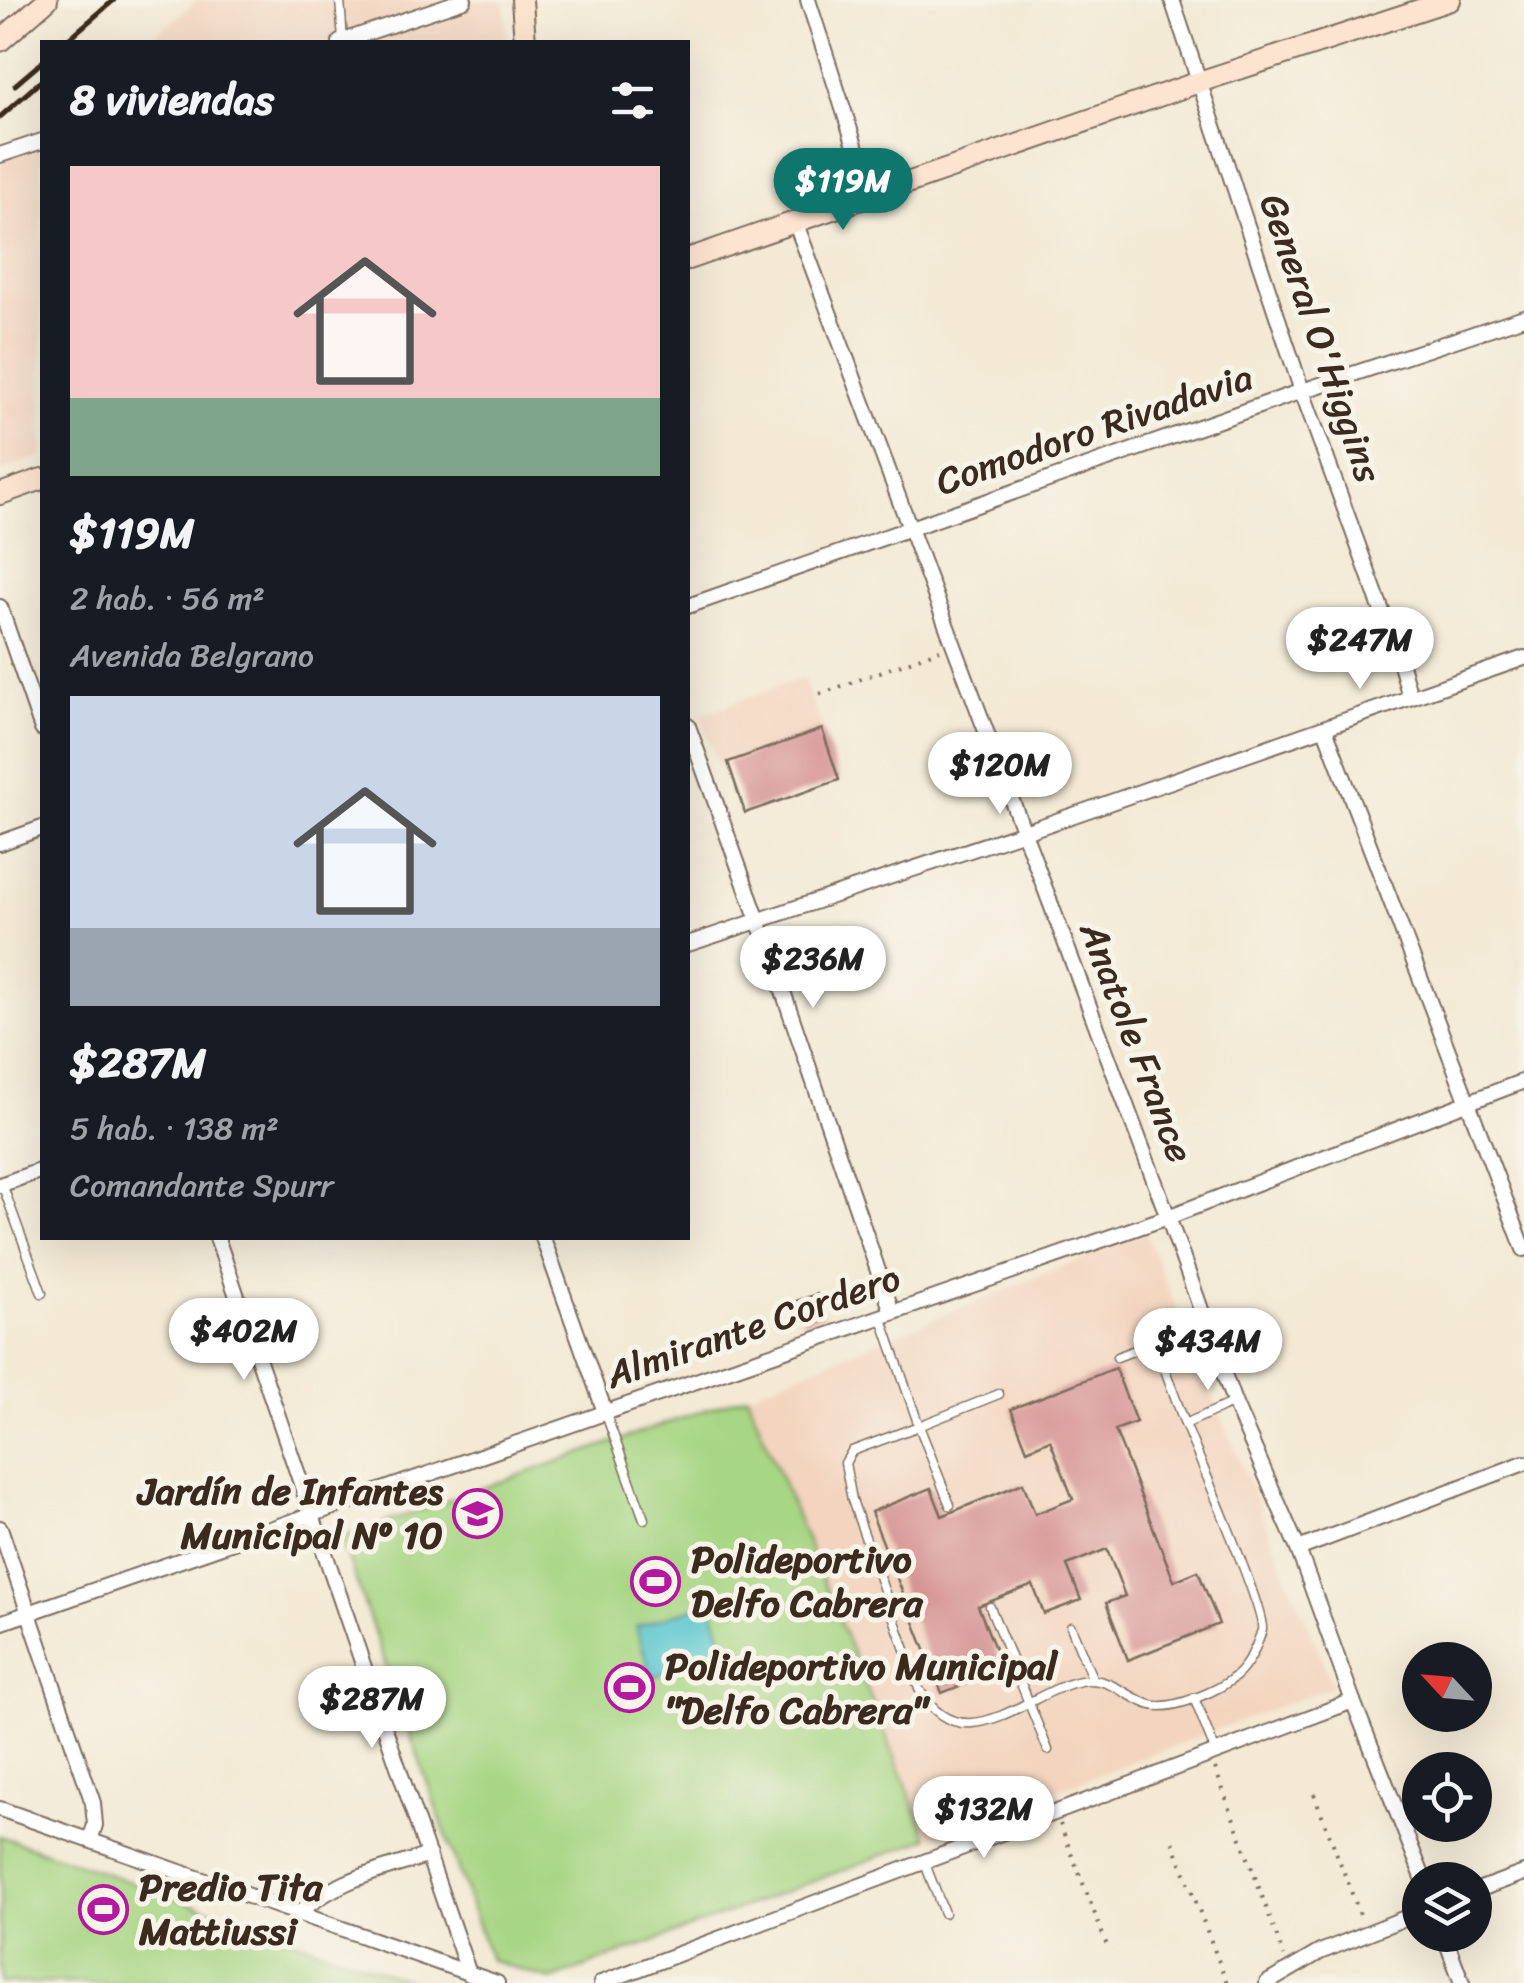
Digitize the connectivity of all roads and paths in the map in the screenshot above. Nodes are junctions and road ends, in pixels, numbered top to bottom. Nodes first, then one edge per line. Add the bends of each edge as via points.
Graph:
1 (47, 0) edge
2 (340, 0) edge
3 (464, 0) edge
4 (522, 0) edge
5 (808, 0) edge
6 (1172, 0) edge
7 (1450, 0) edge
8 (341, 40) edge
9 (347, 40) edge
10 (525, 40) edge
11 (0, 41) edge
12 (1199, 82) junction
13 (40, 141) edge
14 (0, 154) edge
15 (871, 196) junction
16 (796, 224) junction
17 (690, 258) edge
18 (1524, 317) edge
19 (1302, 391) junction
20 (40, 480) edge
21 (0, 494) edge
22 (912, 528) junction
23 (690, 605) edge
24 (0, 607) edge
25 (954, 645) junction
26 (1524, 658) edge
27 (820, 694) dead end
28 (1410, 697) junction
29 (40, 722) edge
30 (1326, 729) junction
31 (690, 732) edge
32 (40, 829) edge
33 (1023, 832) junction
34 (0, 843) edge
35 (758, 920) junction
36 (690, 943) edge
37 (1524, 1081) edge
38 (1469, 1102) junction
39 (40, 1171) edge
40 (1, 1185) edge
41 (1168, 1216) junction
42 (218, 1240) edge
43 (543, 1240) edge
44 (1524, 1249) edge
45 (42, 1293) dead end
46 (887, 1314) junction
47 (1118, 1357) dead end
48 (999, 1394) dead end
49 (1234, 1402) junction
50 (604, 1412) junction
51 (1185, 1424) junction
52 (919, 1426) junction
53 (1524, 1463) edge
54 (950, 1505) dead end
55 (313, 1515) junction
56 (644, 1519) dead end
57 (0, 1528) edge
58 (1298, 1550) junction
59 (990, 1606) dead end
60 (29, 1612) junction
61 (0, 1622) edge
62 (1071, 1626) dead end
63 (1093, 1680) junction
64 (1194, 1698) junction
65 (1353, 1701) junction
66 (1030, 1703) junction
67 (1048, 1750) dead end
68 (1212, 1751) junction
69 (1314, 1794) dead end
70 (0, 1809) edge
71 (1055, 1810) junction
72 (90, 1840) junction
73 (1173, 1842) dead end
74 (429, 1855) junction
75 (924, 1861) junction
76 (1417, 1862) edge
77 (1524, 1873) edge
78 (1492, 1885) edge
79 (299, 1913) junction
80 (944, 1913) dead end
81 (1402, 1920) edge
82 (1368, 1934) junction
83 (1108, 1948) dead end
84 (1450, 1952) edge
85 (1290, 1970) junction
86 (469, 1974) junction
87 (497, 1983) edge
88 (601, 1983) edge
89 (1227, 1983) edge
90 (1266, 1983) edge
91 (1462, 1983) edge

1 - 11 street
2 - 8 lane
3 - 9 street
4 - 10 street
5 - 15 street
6 - 12 street, General O'Higgins
7 - 12 street
12 - 15 street
12 - 19 street, General O'Higgins
13 - 14 street
15 - 16 street
16 - 17 street
16 - 22 street, Anatole France
18 - 19 street, Comodoro Rivadavia
19 - 22 street, Comodoro Rivadavia
19 - 28 street, General O'Higgins
20 - 21 street
22 - 23 street, Comodoro Rivadavia
22 - 25 street, Anatole France
24 - 29 street
25 - 27 path
25 - 33 street, Anatole France
26 - 28 street
28 - 30 street
30 - 33 street
30 - 38 street
31 - 35 street
32 - 34 street
33 - 35 street
33 - 41 street, Anatole France
35 - 36 street
35 - 46 street
37 - 38 street, Almirante Cordero
38 - 41 street, Almirante Cordero
38 - 44 street
39 - 40 street
40 - 45 lane
41 - 46 street, Almirante Cordero
41 - 49 street, Anatole France
42 - 55 street
43 - 50 street
46 - 50 street, Almirante Cordero
46 - 52 lane
47 - 51 lane via 1157,1348
48 - 52 lane
49 - 51 lane
49 - 58 street, Anatole France
50 - 55 street, Almirante Cordero
50 - 56 lane
51 - 64 lane via 1263,1618 1240,1672
52 - 54 lane
52 - 66 lane via 852,1451 844,1463 920,1689 942,1714 970,1724
53 - 58 street
55 - 60 street, Almirante Cordero
55 - 74 street
57 - 60 street
58 - 65 street, Anatole France
59 - 66 lane
60 - 61 street, Almirante Cordero
60 - 72 street via 94,1804
62 - 63 lane
63 - 64 lane via 1151,1705 1176,1706
63 - 66 lane
64 - 68 lane
65 - 68 street
65 - 76 street, Anatole France
66 - 67 lane
68 - 71 street
68 - 85 path
69 - 82 path
70 - 72 street
71 - 75 street
71 - 83 path
72 - 79 street
73 - 89 path
74 - 79 street via 320,1893
74 - 86 street
75 - 80 lane
75 - 88 street
77 - 78 street
79 - 86 street
81 - 82 street
82 - 85 street
84 - 91 street
85 - 90 street
86 - 87 street

